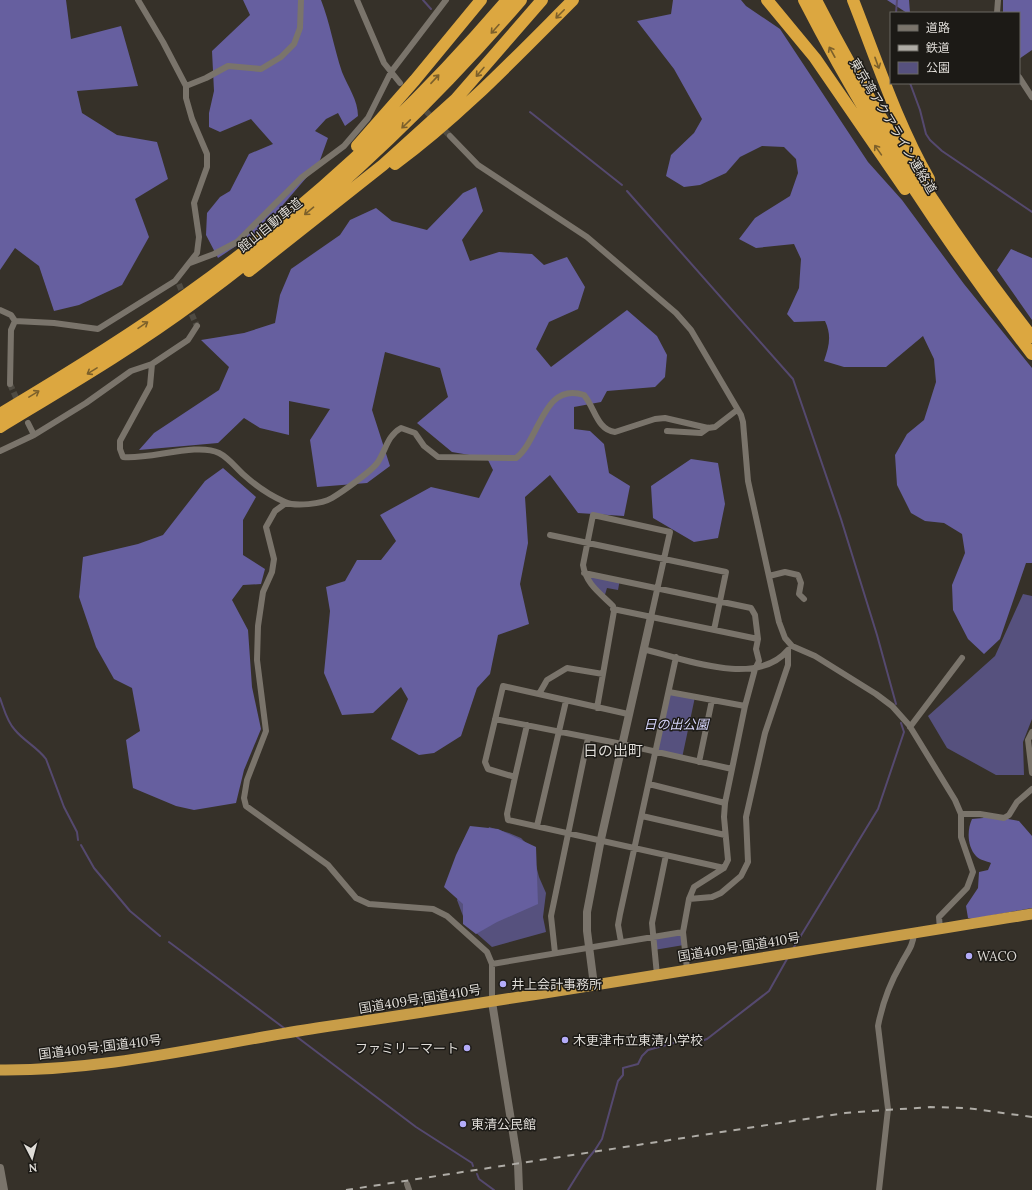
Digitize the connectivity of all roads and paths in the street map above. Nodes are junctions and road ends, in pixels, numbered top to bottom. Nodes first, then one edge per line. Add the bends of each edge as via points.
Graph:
1 (138, 0) edge
2 (301, 0) edge
3 (357, 0) edge
4 (446, 0) edge
5 (476, 0) edge
6 (481, 0) edge
7 (507, 0) edge
8 (521, 0) edge
9 (542, 0) edge
10 (574, 0) edge
11 (767, 0) edge
12 (778, 0) edge
13 (804, 0) edge
14 (816, 0) edge
15 (848, 0) edge
16 (854, 0) edge
17 (998, 0) edge
18 (997, 12) edge
19 (467, 18) junction
20 (867, 36) junction
21 (815, 58) junction
22 (391, 72) junction
23 (1020, 79) edge
24 (400, 83) dead end
25 (186, 86) junction
26 (1032, 96) edge
27 (450, 136) tunnel mouth
28 (320, 189) junction
29 (319, 216) junction
30 (969, 260) junction
31 (189, 264) junction
32 (0, 310) edge
33 (15, 321) junction
34 (1015, 324) junction
35 (197, 326) dead end
36 (1032, 337) edge
37 (1032, 354) edge
38 (116, 356) junction
39 (152, 364) junction
40 (10, 384) tunnel mouth
41 (737, 410) junction
42 (0, 414) edge
43 (28, 423) dead end
44 (0, 427) edge
45 (708, 428) junction
46 (667, 431) dead end
47 (34, 435) junction
48 (0, 451) edge
49 (286, 503) junction
50 (550, 535) dead end
51 (587, 543) junction
52 (664, 559) junction
53 (584, 573) junction
54 (769, 576) junction
55 (657, 588) junction
56 (804, 599) dead end
57 (720, 602) junction
58 (613, 609) junction
59 (651, 617) junction
60 (714, 630) junction
61 (758, 639) junction
62 (643, 649) junction
63 (790, 649) junction
64 (676, 657) junction
65 (962, 658) dead end
66 (754, 669) junction
67 (603, 674) junction
68 (669, 692) junction
69 (539, 694) junction
70 (712, 700) junction
71 (566, 701) junction
72 (745, 706) junction
73 (597, 708) junction
74 (628, 714) junction
75 (495, 719) junction
76 (527, 726) junction
77 (910, 727) junction
78 (559, 732) junction
79 (1032, 732) edge
80 (588, 738) junction
81 (622, 744) junction
82 (656, 752) junction
83 (699, 762) junction
84 (732, 769) junction
85 (1032, 773) edge
86 (515, 777) junction
87 (649, 784) junction
88 (1032, 789) edge
89 (726, 803) junction
90 (961, 814) junction
91 (642, 816) junction
92 (537, 826) junction
93 (568, 832) junction
94 (725, 835) junction
95 (601, 839) junction
96 (635, 847) junction
97 (666, 855) junction
98 (724, 868) junction
99 (689, 899) junction
100 (1032, 914) edge
101 (940, 928) junction
102 (683, 932) junction
103 (914, 933) junction
104 (653, 937) junction
105 (621, 942) junction
106 (589, 948) junction
107 (555, 953) junction
108 (492, 964) junction
109 (687, 970) junction
110 (657, 975) junction
111 (594, 985) junction
112 (492, 1002) junction
113 (0, 1070) edge
114 (0, 1168) edge
115 (4, 1190) edge
116 (519, 1190) edge
117 (879, 1190) edge

1 - 25 street
2 - 25 street via 300,28 294,44 281,57 261,69 228,66
3 - 22 street via 384,63
4 - 22 street
5 - 19 highway
6 - 19 highway
28 -> 7 highway, 館山自動車道 via 424,91
8 -> 38 highway, 館山自動車道 via 431,99 327,196 225,279
9 -> 29 highway via 456,99 383,165
10 -> 29 highway via 427,140
11 - 21 highway
12 - 21 highway
30 -> 13 highway, 東京湾アクアライン連絡道 via 896,160 861,104
14 - 30 highway, 東京湾アクアライン連絡道 via 870,97
15 - 20 highway
16 - 20 highway
17 - 18 street
19 - 28 highway
20 -> 34 highway via 891,100 919,162 999,286
34 -> 21 highway via 955,263
22 - 24 street
22 - 31 street via 368,118 344,146 300,178 237,242
23 - 26 street
25 - 31 street via 186,98 192,119 207,154 207,167 194,204 199,237 197,253
27 - 41 street via 478,164 587,237 676,313 691,330
42 -> 28 highway, 館山自動車道 via 104,351 187,294 255,243
29 - 38 highway via 264,260 157,336
30 - 34 highway
31 - 33 street via 177,283 98,329
32 - 33 street via 11,315
33 - 40 street via 11,330
34 - 36 highway
34 - 37 highway
35 - 39 street via 188,340
38 -> 44 highway, 館山自動車道
39 - 47 street via 131,371
39 - 49 street via 150,386 120,441 122,457 213,451 220,454 249,480
41 - 45 street via 715,427
41 - 54 street via 743,422 748,481
43 - 47 street
45 - 46 street via 702,433
45 - 49 street via 665,418 655,419 624,431 609,432 601,425 584,396 572,393 558,397 550,405 542,415 530,443 516,458 438,457 424,446 415,433 401,428 390,436 377,464 332,498 318,503
47 - 48 street
49 - 108 street via 275,511 266,527 274,559 272,572 263,592 257,660 266,732 247,780 244,798 246,806 328,865 356,898 369,904 412,906 440,912 487,952
50 - 51 street
51 - 52 street
51 - 52 street via 593,515 670,532
51 - 53 street
52 - 55 street
52 - 57 street via 726,572
53 - 55 street
53 - 58 street via 588,582 613,606
54 - 56 street via 785,572 798,575 801,583 799,594
54 - 63 street via 782,632
55 - 57 street
55 - 59 street
57 - 60 street
57 - 61 street via 753,610
58 - 59 street
58 - 67 street
59 - 60 street
59 - 62 street
60 - 61 street
61 - 66 street via 758,661
62 - 64 street
62 - 74 street
63 - 66 street via 781,659
63 - 77 street via 815,656 876,694 892,706
63 - 99 street via 788,665 765,732 746,818 748,862 742,876 721,893 712,897
64 - 66 street via 729,670
64 - 68 street
65 - 77 street
66 - 72 street
67 - 69 street via 567,668 546,680
67 - 73 street
68 - 70 street
68 - 82 street
69 - 71 street
69 - 75 street via 503,686
70 - 72 street
70 - 83 street
71 - 73 street
71 - 78 street
72 - 84 street
73 - 74 street
74 - 81 street
75 - 76 street
75 - 86 street via 486,767
76 - 78 street
76 - 86 street
77 - 90 street
78 - 80 street
78 - 92 street
79 - 85 street via 1028,740
80 - 81 street
80 - 93 street
81 - 82 street
81 - 95 street
82 - 83 street
82 - 87 street
83 - 84 street
84 - 89 street
86 - 92 street via 508,820
87 - 89 street
87 - 91 street
88 - 90 street via 1004,818
89 - 94 street
90 - 101 street via 961,837 971,866 972,880 962,895 939,917
91 - 94 street
91 - 96 street
92 - 93 street
93 - 95 street
93 - 107 street via 551,916
94 - 98 street via 728,860
95 - 96 street
95 - 106 street via 587,912
96 - 97 street
96 - 105 street via 618,925
97 - 98 street
97 - 104 street via 654,905
98 - 99 street via 694,887
99 - 102 street
100 - 101 highway, 国道409号;国道410号
101 - 103 highway, 国道409号;国道410号
102 - 104 street
102 - 109 street
103 - 109 highway, 国道409号;国道410号
103 - 117 street via 912,946 901,963 889,991 878,1026 888,1110
104 - 105 street
104 - 110 street
105 - 106 street
106 - 107 street
106 - 111 street
107 - 108 street
108 - 112 street
109 - 110 highway, 国道409号;国道410号
110 - 111 highway, 国道409号;国道410号
111 - 112 highway, 国道409号;国道410号
112 - 113 highway, 国道409号;国道410号 via 124,1060 60,1068
112 - 116 street via 518,1164
114 - 115 street

